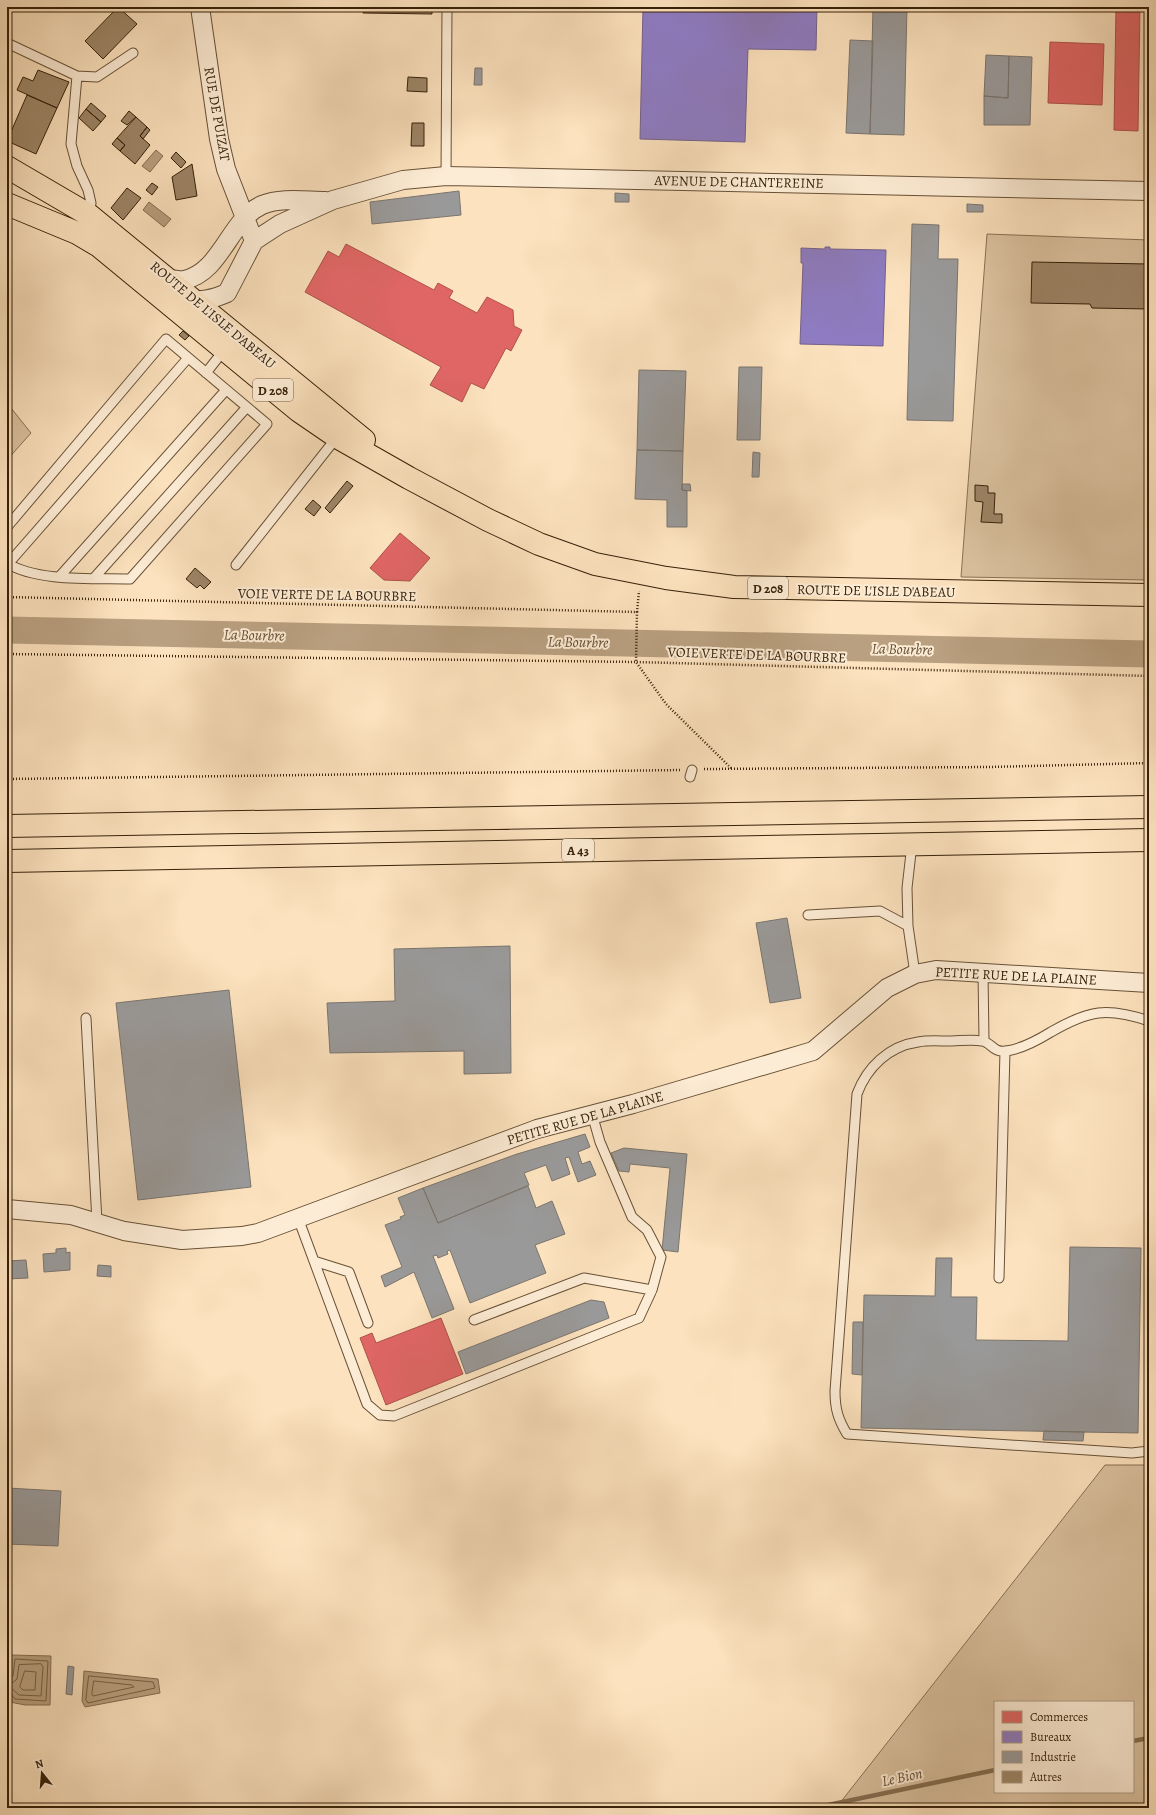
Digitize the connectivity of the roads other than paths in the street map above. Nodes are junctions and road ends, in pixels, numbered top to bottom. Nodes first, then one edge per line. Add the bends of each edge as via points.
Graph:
1 (200, 7) edge
2 (447, 7) edge
3 (7, 43) edge
4 (133, 53) dead end
5 (77, 76) junction
6 (7, 166) edge
7 (446, 176) junction
8 (1149, 191) edge
9 (332, 200) junction
10 (7, 204) edge
11 (245, 218) junction
12 (83, 224) junction
13 (254, 241) junction
14 (201, 273) junction
15 (169, 279) junction
16 (148, 287) junction
17 (228, 293) junction
18 (195, 301) junction
19 (223, 340) junction
20 (188, 358) junction
21 (206, 373) junction
22 (226, 390) junction
23 (247, 407) junction
24 (341, 430) junction
25 (7, 528) edge
26 (7, 563) edge
27 (236, 565) dead end
28 (60, 576) junction
29 (94, 578) junction
30 (1149, 595) edge
31 (1149, 807) edge
32 (7, 826) edge
33 (1149, 840) edge
34 (912, 844) junction
35 (7, 861) edge
36 (808, 915) dead end
37 (908, 926) junction
38 (983, 972) junction
39 (915, 974) junction
40 (1149, 983) edge
41 (86, 1018) dead end
42 (1149, 1021) edge
43 (984, 1041) junction
44 (1005, 1051) junction
45 (592, 1114) junction
46 (7, 1209) edge
47 (298, 1218) junction
48 (97, 1222) junction
49 (314, 1261) junction
50 (999, 1278) dead end
51 (652, 1290) junction
52 (474, 1320) dead end
53 (368, 1323) dead end
54 (1149, 1451) edge

1 - 11 street, RUE DE PUIZAT via 219,139 226,170
2 - 7 lane
3 - 5 lane
4 - 5 lane via 97,77
5 - 12 lane via 71,144 91,204
6 - 12 main road, ROUTE DE L'ISLE D'ABEAU / D 208
7 - 8 street, AVENUE DE CHANTEREINE
7 - 9 street, AVENUE DE CHANTEREINE via 404,180
9 - 11 street, AVENUE DE CHANTEREINE via 279,201 262,205
9 - 13 street, AVENUE DE CHANTEREINE via 280,224
10 - 12 main road, ROUTE DE L'ISLE D'ABEAU / D 208
11 - 13 street, RUE DE PUIZAT
11 - 14 street, AVENUE DE CHANTEREINE
12 - 15 main road, ROUTE DE L'ISLE D'ABEAU / D 208
12 - 16 main road, ROUTE DE L'ISLE D'ABEAU / D 208 via 99,246
13 - 17 street
14 - 15 street, AVENUE DE CHANTEREINE via 184,280
14 - 18 street, AVENUE DE CHANTEREINE via 194,286
15 - 18 main road, ROUTE DE L'ISLE D'ABEAU / D 208
16 - 18 street
16 - 19 main road, ROUTE DE L'ISLE D'ABEAU / D 208
17 - 18 street via 213,299
17 - 19 street via 224,309
18 - 19 main road, ROUTE DE L'ISLE D'ABEAU / D 208
18 - 19 street, AVENUE DE CHANTEREINE
19 - 21 lane
19 - 24 main road, ROUTE DE L'ISLE D'ABEAU / D 208
20 - 21 lane
20 - 25 lane via 166,339
20 - 26 lane
21 - 22 lane
22 - 23 lane
22 - 28 lane
23 - 29 lane
23 - 29 lane via 267,424 130,579
24 - 27 lane
24 - 30 main road, ROUTE DE L'ISLE D'ABEAU / D 208 via 409,478 488,520 539,544 595,564 666,578 734,587
26 - 28 lane via 15,568 43,575
28 - 29 lane
31 - 32 main road
33 - 34 main road, A 43
34 - 35 main road, A 43
34 - 37 lane via 907,888
36 - 37 lane via 880,911
37 - 39 lane
38 - 39 street, PETITE RUE DE LA PLAINE via 936,970
38 - 40 street, PETITE RUE DE LA PLAINE
38 - 43 lane
39 - 45 street, PETITE RUE DE LA PLAINE via 887,988 813,1051
41 - 48 lane
42 - 44 lane via 1116,1012 1080,1016 1039,1040
43 - 44 lane via 995,1050
43 - 54 lane via 919,1042 897,1047 882,1057 862,1080 857,1094 835,1391 835,1409 839,1422 847,1434 860,1436 1132,1453
44 - 50 lane
45 - 47 street, PETITE RUE DE LA PLAINE via 537,1130
45 - 51 lane via 600,1142 632,1217 647,1230 662,1257
46 - 48 street, PETITE RUE DE LA PLAINE via 71,1215
47 - 48 street, PETITE RUE DE LA PLAINE via 247,1235 182,1240 124,1231
47 - 49 lane
49 - 51 lane via 367,1404 380,1415 394,1416 639,1318
49 - 53 lane via 349,1272
51 - 52 lane via 584,1278

